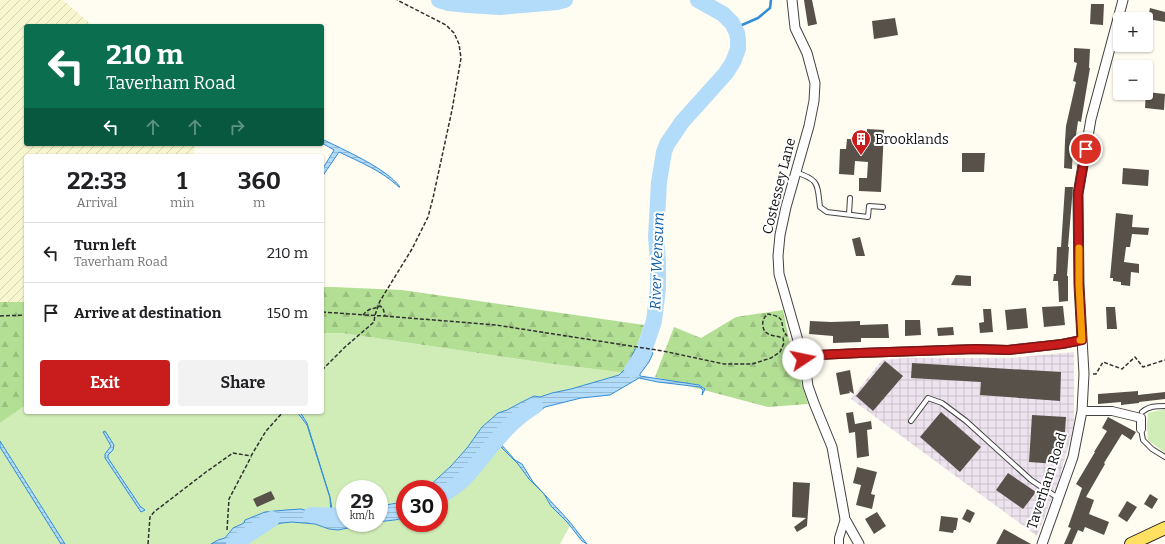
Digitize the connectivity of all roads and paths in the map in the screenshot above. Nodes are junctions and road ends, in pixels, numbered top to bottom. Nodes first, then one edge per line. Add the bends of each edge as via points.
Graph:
1 (397, 0) edge
2 (792, 0) edge
3 (1123, 0) edge
4 (795, 172) junction
5 (850, 198) dead end
6 (883, 207) dead end
7 (849, 214) junction
8 (377, 307) junction
9 (324, 312) edge
10 (24, 315) edge
11 (364, 315) junction
12 (0, 316) edge
13 (384, 316) junction
14 (787, 336) dead end
15 (1082, 340) junction
16 (803, 359) junction
17 (1165, 360) edge
18 (324, 368) edge
19 (1091, 374) dead end
20 (1165, 406) edge
21 (1082, 411) junction
22 (281, 414) edge
23 (1141, 415) junction
24 (911, 421) dead end
25 (1141, 429) joint
26 (251, 456) junction
27 (1165, 457) edge
28 (1059, 498) junction
29 (844, 519) junction
30 (1165, 528) edge
31 (227, 530) dead end
32 (148, 544) edge
33 (839, 544) edge
34 (859, 544) edge
35 (1042, 544) edge
36 (1131, 544) edge

1 - 8 path via 446,25 454,33 461,58 428,217
2 - 4 street, Costessey Lane via 795,28 807,52 815,84 809,126
3 - 15 street, Taverham Road via 1091,119 1078,194
4 - 7 lane via 809,177 817,185 820,207 827,212
4 - 16 street, Costessey Lane via 780,235 778,262 779,274
5 - 7 lane
6 - 7 lane via 869,206 868,216
8 - 11 path via 370,308
8 - 13 path via 382,306
8 - 18 path via 374,322
9 - 11 path
10 - 12 path
11 - 13 path, bridge
13 - 14 path via 496,326 628,345 724,364 752,364 780,352 784,343 783,338 771,336 763,330 762,324 767,314 780,318
15 - 16 street via 1008,350 860,353 818,355
15 - 21 street, Taverham Road
16 - 29 street, Costessey Lane via 808,386 832,447
17 - 19 path via 1143,367 1135,357 1122,369 1103,362 1096,374
20 - 23 lane via 1151,406
21 - 23 street via 1112,411
21 - 28 street, Taverham Road via 1073,457
22 - 26 path via 266,431
23 - 25 street
24 - 28 lane via 928,398 942,403 966,421 1031,480
25 - 27 lane via 1143,440
26 - 31 path via 229,499
26 - 32 path via 233,453 154,512 150,517
28 - 35 street, Taverham Road
29 - 33 street, Costessey Lane
29 - 34 street, Costessey Lane
30 - 36 main road

